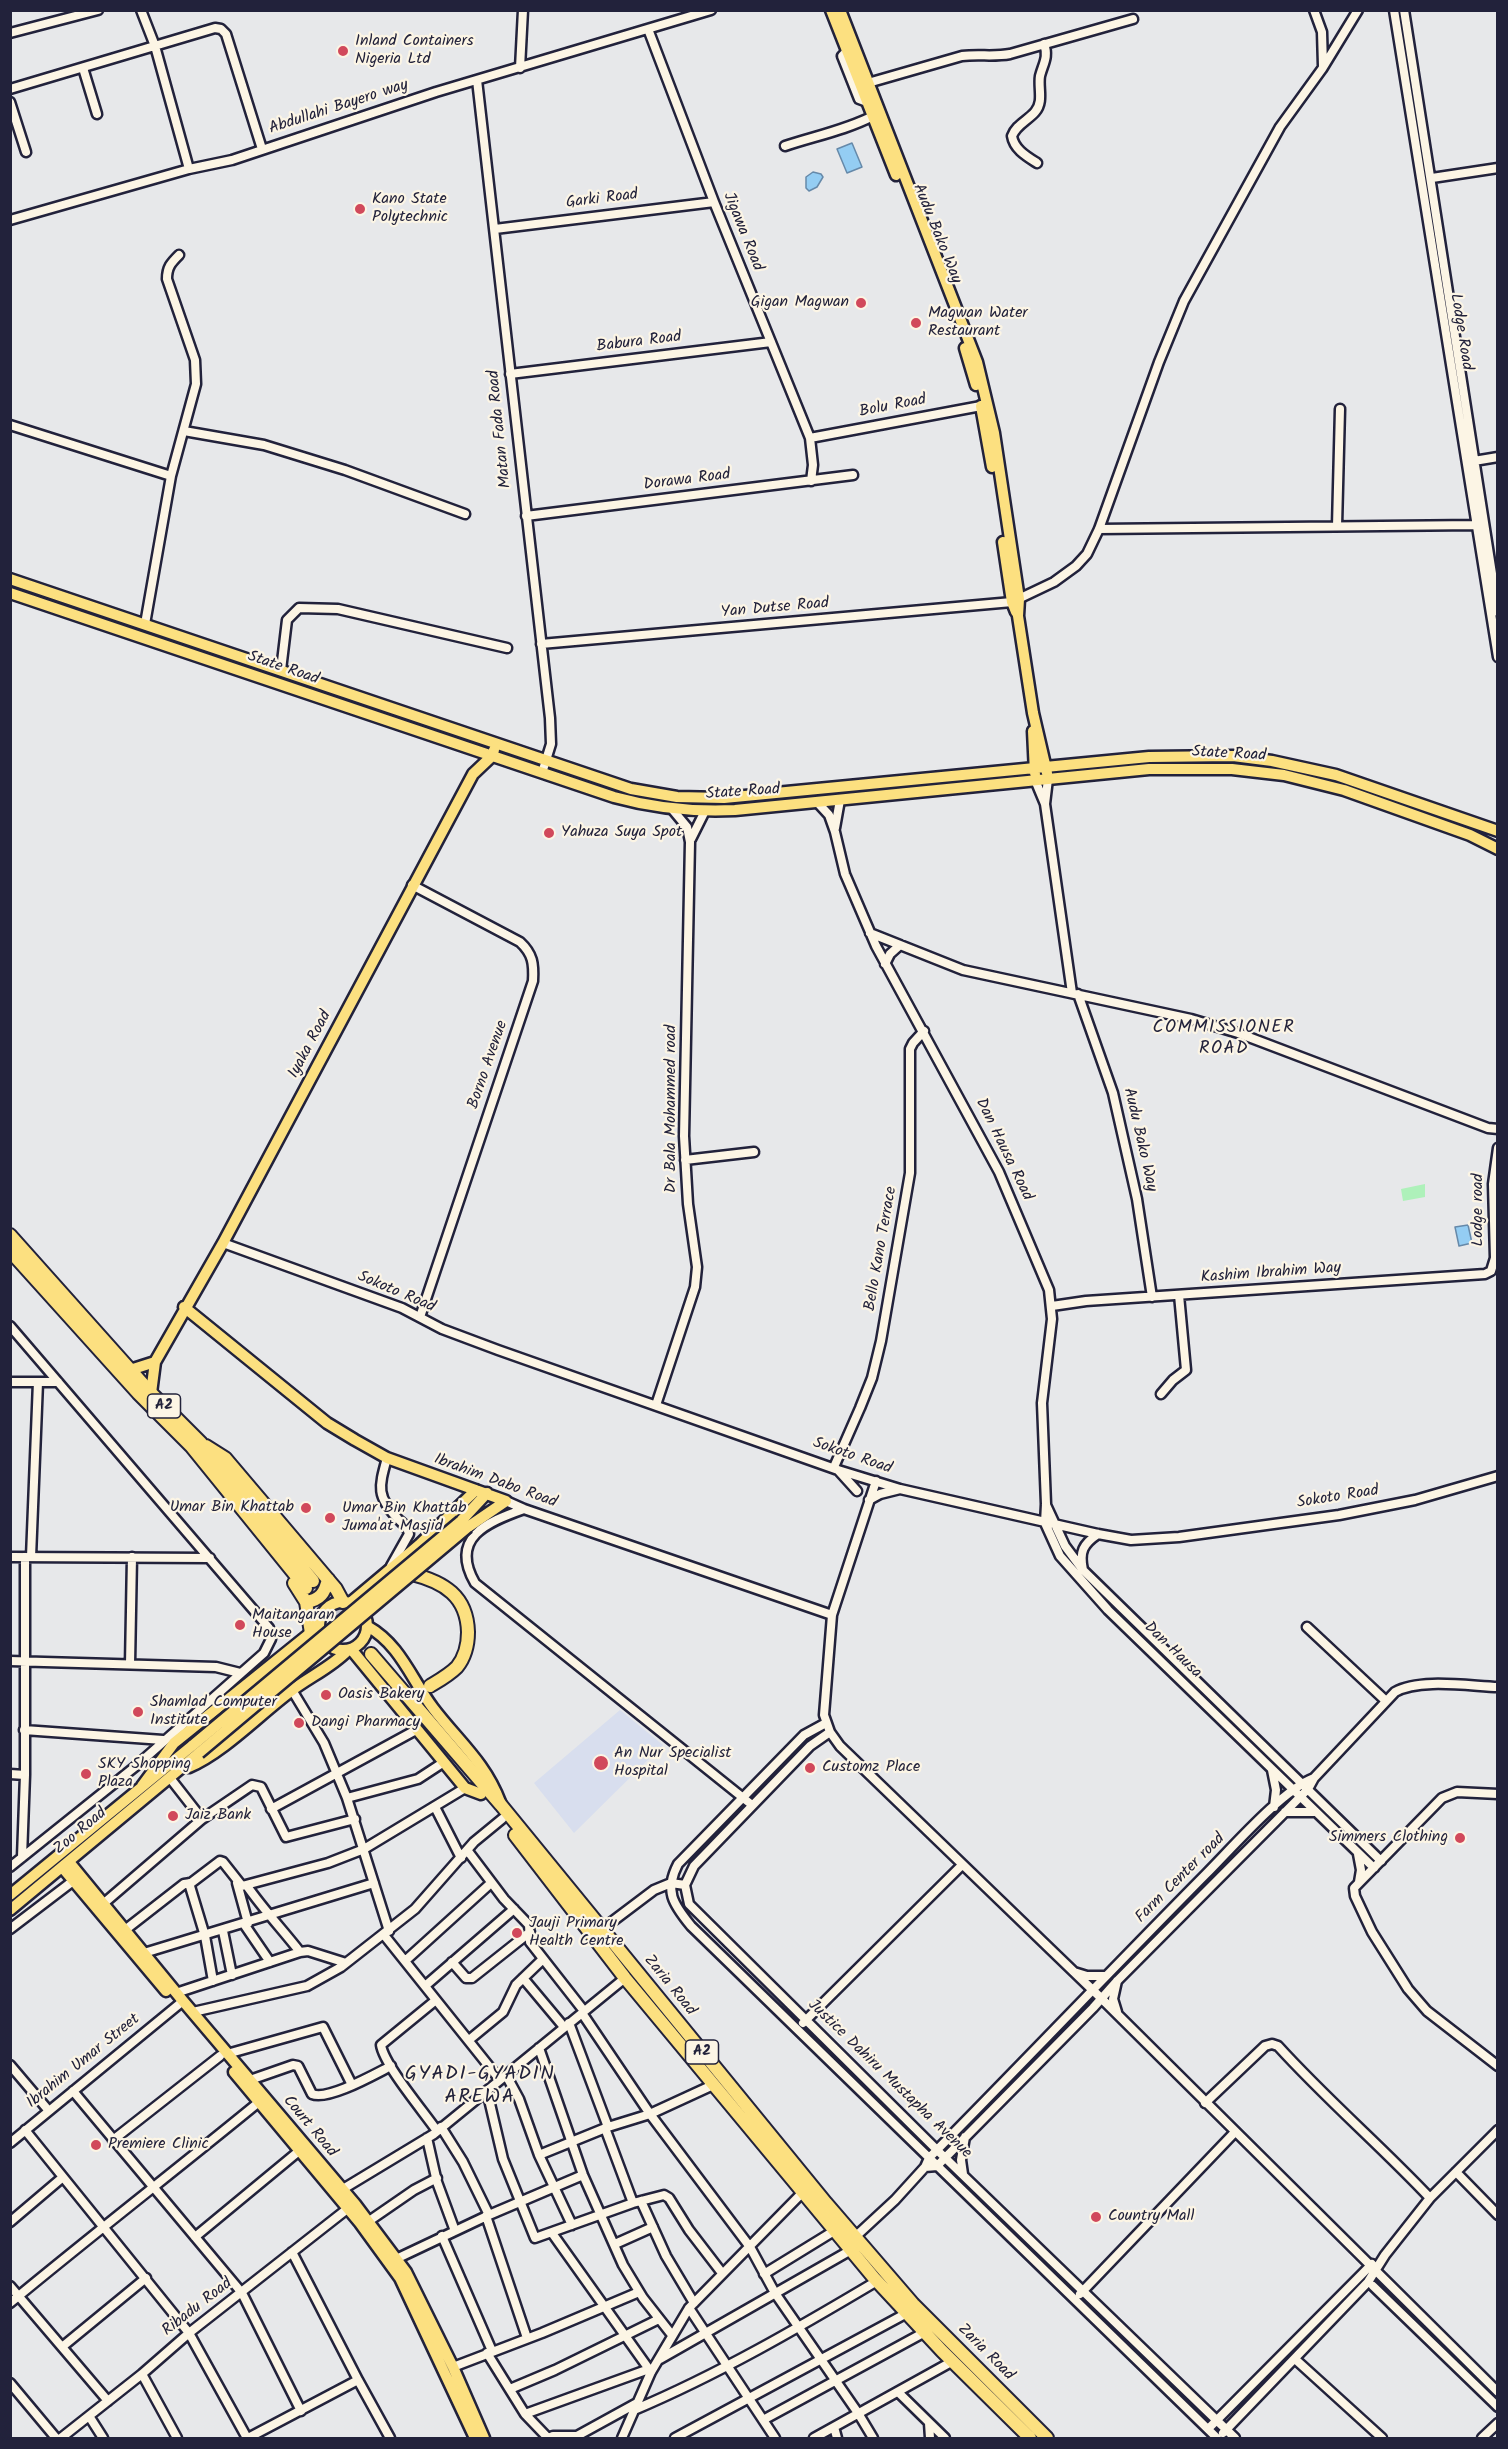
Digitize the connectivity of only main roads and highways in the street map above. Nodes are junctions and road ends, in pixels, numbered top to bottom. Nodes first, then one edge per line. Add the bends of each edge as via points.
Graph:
1 (831, 10) edge
2 (840, 10) edge
3 (10, 579) edge
4 (10, 593) edge
5 (1016, 600) junction
6 (1033, 713) junction
7 (481, 740) junction
8 (496, 744) junction
9 (476, 751) junction
10 (492, 756) junction
11 (1034, 768) junction
12 (1048, 773) junction
13 (473, 774) junction
14 (1035, 780) junction
15 (1497, 831) edge
16 (1497, 849) edge
17 (10, 1235) edge
18 (10, 1251) edge
19 (184, 1307) junction
20 (154, 1362) junction
21 (130, 1370) junction
22 (151, 1393) junction
23 (196, 1444) junction
24 (482, 1492) junction
25 (464, 1524) junction
26 (412, 1574) junction
27 (328, 1580) junction
28 (309, 1584) tunnel mouth
29 (306, 1602) junction
30 (346, 1602) junction
31 (368, 1626) junction
32 (315, 1630) junction
33 (349, 1650) junction
34 (430, 1686) dead end
35 (401, 1689) junction
36 (415, 1689) dead end
37 (196, 1749) junction
38 (174, 1775) junction
39 (142, 1786) junction
40 (481, 1794) junction
41 (501, 1805) junction
42 (66, 1865) junction
43 (10, 1895) edge
44 (10, 1910) edge
45 (179, 2000) junction
46 (224, 2055) junction
47 (352, 2206) junction
48 (475, 2439) edge
49 (484, 2439) edge
50 (1030, 2439) edge
51 (1047, 2439) edge

1 - 5 main road, Audu Bako Way via 964,346 981,406
2 - 5 main road, Audu Bako Way via 977,362 994,432
3 - 7 main road, State Road
4 - 9 main road, State Road
5 - 6 main road, Audu Bako Way
6 - 11 main road, Audu Bako Way
6 - 12 main road, Audu Bako Way
7 - 8 main road, State Road
7 - 9 main road
8 - 10 main road, Iyaka Road
8 - 11 main road, State Road via 631,789 698,799
9 - 10 main road, State Road
9 - 13 main road
10 - 13 main road, Iyaka Road
10 - 14 main road, State Road via 614,797 672,809 705,811
11 - 12 main road, State Road
11 - 14 main road, Audu Bako Way
12 - 14 main road, State Road
12 - 15 main road, State Road via 1149,757 1254,758 1336,775
12 - 16 main road, State Road via 1175,768 1259,771 1344,790 1470,835
13 - 19 main road, Iyaka Road via 223,1243
17 - 21 highway, A2
18 - 23 highway, A2 via 138,1393
19 - 20 main road, Iyaka Road
19 - 24 main road, Ibrahim Dabo Road via 327,1423 387,1458
20 - 21 main road
20 - 22 main road
21 - 22 highway, A2
22 - 23 highway, A2
23 - 27 highway via 225,1458
23 - 28 highway, A2
23 - 29 highway via 194,1457 205,1475 290,1577
24 - 25 main road
24 - 25 main road, Ibrahim Dabo Road via 506,1501
24 - 30 main road
25 - 26 main road, bridge
25 - 37 main road, bridge
26 - 34 highway via 445,1586 460,1601 467,1618 468,1645 459,1665
26 - 37 main road, bridge
27 - 29 highway via 320,1597
27 - 30 highway
29 - 32 highway
30 - 31 main road via 360,1609
30 - 32 main road via 325,1609
31 - 33 main road via 361,1642
31 - 41 main road via 386,1639 411,1670 433,1708 486,1770
32 - 33 main road via 331,1648
32 - 39 main road via 174,1743
33 - 38 main road via 208,1756
33 - 40 main road via 465,1788
35 - 36 highway
35 - 40 highway, Zaria Road / A2 via 368,1656
35 - 41 highway, Zaria Road / A2
37 - 38 main road, Zoo Road
37 - 39 main road, Zoo Road
38 - 42 main road, Zoo Road
39 - 43 main road, Zoo Road
40 - 50 highway, Zaria Road / A2 via 625,1978 877,2282
41 - 51 highway, Zaria Road / A2 via 855,2237 913,2304
42 - 44 main road, Zoo Road
42 - 45 main road, Court Road via 103,1904
42 - 45 main road, Court Road via 73,1881
45 - 46 main road, Court Road
45 - 46 main road, Court Road via 193,2012
46 - 47 main road, Court Road via 299,2151
46 - 47 main road, Court Road via 343,2189
47 - 48 main road, Court Road via 400,2278
47 - 49 main road, Court Road via 369,2221 406,2272

